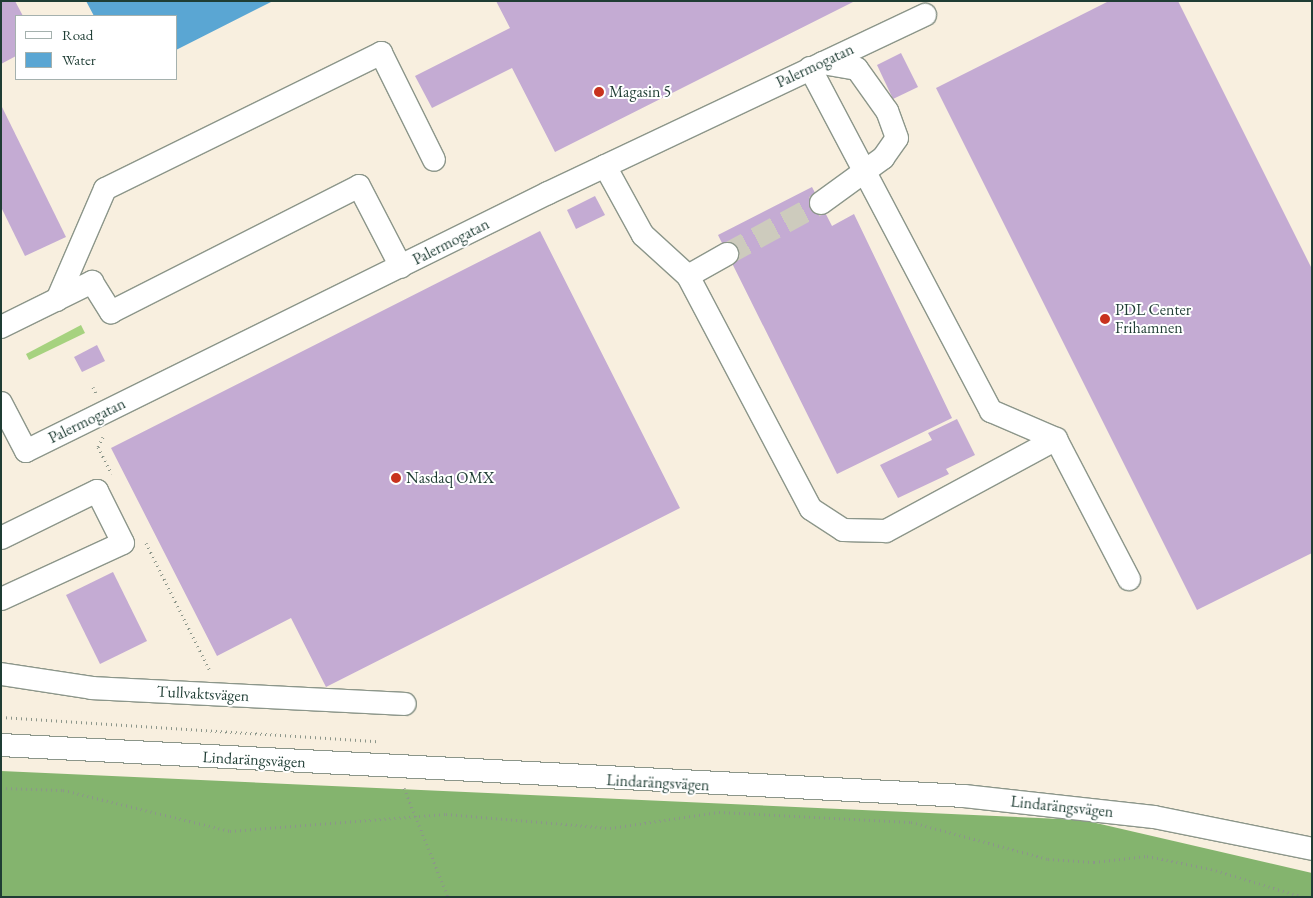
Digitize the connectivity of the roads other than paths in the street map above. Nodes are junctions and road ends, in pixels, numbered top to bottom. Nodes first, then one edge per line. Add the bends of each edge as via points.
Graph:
1 (926, 15) dead end
2 (817, 65) junction
3 (434, 160) dead end
4 (605, 166) junction
5 (865, 170) junction
6 (821, 203) tunnel mouth
7 (727, 254) tunnel mouth
8 (401, 267) junction
9 (688, 276) junction
10 (57, 300) junction
11 (1, 327) edge
12 (1, 403) edge
13 (1056, 439) junction
14 (1, 538) edge
15 (1129, 579) dead end
16 (1, 599) edge
17 (1, 674) edge
18 (405, 704) dead end
19 (1, 744) edge
20 (1312, 849) edge

1 - 2 street, Palermogatan
2 - 4 street, Palermogatan
2 - 5 street
2 - 5 street via 857,69 871,84 895,128 897,138 893,148
3 - 10 street via 381,53 105,190
4 - 8 street, Palermogatan
4 - 9 street via 643,235
5 - 6 street
5 - 13 street via 991,411
7 - 9 street
8 - 10 street via 359,186 111,312 92,282
8 - 12 street, Palermogatan via 26,451
9 - 13 street via 811,509 843,530 886,531
10 - 11 street
13 - 15 street
14 - 16 street via 97,492 123,543
17 - 18 street, Tullvaktsvägen via 92,688
19 - 20 street, Lindarängsvägen via 397,768 964,796 1154,817

